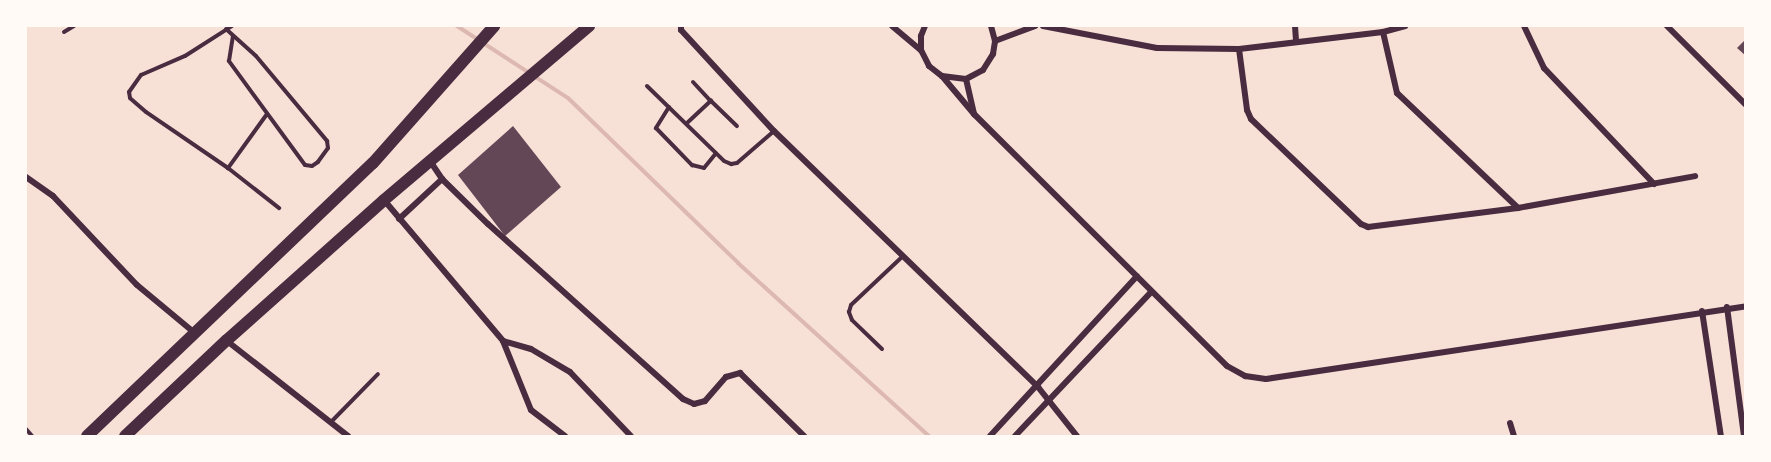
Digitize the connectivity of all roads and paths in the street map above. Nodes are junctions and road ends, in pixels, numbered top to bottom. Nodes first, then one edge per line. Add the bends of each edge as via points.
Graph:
1 (74, 26) edge
2 (232, 26) edge
3 (589, 26) edge
4 (681, 26) edge
5 (892, 26) edge
6 (925, 26) edge
7 (991, 26) edge
8 (1035, 26) edge
9 (1043, 26) edge
10 (1295, 26) edge
11 (1405, 26) edge
12 (1524, 26) edge
13 (1667, 26) edge
14 (226, 29) junction
15 (486, 31) edge
16 (64, 32) dead end
17 (1383, 32) junction
18 (233, 36) junction
19 (995, 41) junction
20 (1296, 41) junction
21 (1239, 49) junction
22 (921, 50) junction
23 (942, 76) junction
24 (966, 79) junction
25 (693, 82) dead end
26 (647, 86) dead end
27 (711, 101) junction
28 (1746, 105) edge
29 (669, 108) junction
30 (267, 114) junction
31 (974, 114) junction
32 (687, 123) junction
33 (737, 126) dead end
34 (774, 131) junction
35 (716, 153) junction
36 (430, 160) junction
37 (228, 168) junction
38 (1695, 176) dead end
39 (26, 177) edge
40 (442, 179) junction
41 (1654, 184) junction
42 (384, 200) junction
43 (279, 208) dead end
44 (1518, 208) junction
45 (399, 219) junction
46 (902, 257) junction
47 (1137, 276) junction
48 (1151, 292) junction
49 (1746, 306) edge
50 (1727, 307) junction
51 (1702, 311) junction
52 (196, 334) junction
53 (227, 340) junction
54 (502, 341) junction
55 (882, 349) dead end
56 (378, 374) dead end
57 (1038, 387) junction
58 (1049, 400) junction
59 (331, 422) junction
60 (1510, 423) dead end
61 (26, 429) edge
62 (32, 436) edge
63 (87, 436) edge
64 (125, 436) edge
65 (348, 436) edge
66 (565, 436) edge
67 (631, 436) edge
68 (804, 436) edge
69 (990, 436) edge
70 (1015, 436) edge
71 (1077, 436) edge
72 (1514, 436) edge
73 (1721, 436) edge
74 (1744, 436) edge

1 - 16 lane
2 - 14 lane
3 - 36 main road
4 - 34 street
5 - 22 street
6 - 22 street
7 - 19 street
8 - 19 street
9 - 21 street via 1157,48
10 - 20 street
11 - 17 street
12 - 41 street via 1544,68
13 - 28 street
14 - 18 lane
14 - 37 lane via 185,56 141,75 129,92 130,98 146,112
15 - 52 main road via 373,163
17 - 20 street
17 - 44 street via 1397,93
18 - 30 lane via 229,61
18 - 30 lane via 256,56 327,141 323,157 312,166 305,165
19 - 24 street via 993,54 983,70
20 - 21 street
21 - 44 street via 1251,119 1361,224 1378,228
22 - 23 street via 929,66
23 - 24 street
23 - 31 street
24 - 31 street
25 - 27 lane
26 - 29 lane
27 - 32 lane
27 - 33 lane
29 - 32 lane
29 - 35 lane via 656,129 692,165 705,168
30 - 37 lane
31 - 47 street
32 - 35 lane
34 - 35 lane via 736,163 731,164
34 - 46 street
36 - 40 street
36 - 42 main road
37 - 43 lane
38 - 41 street
39 - 52 street via 53,196 137,285
40 - 45 street
40 - 68 street via 683,399 694,404 705,401 726,377 740,373
41 - 44 street
42 - 45 street
42 - 53 main road
45 - 54 street
46 - 55 lane via 851,305 849,312 852,320
46 - 57 street
47 - 48 street
47 - 57 street
48 - 51 street via 1227,366 1245,376 1266,379
48 - 58 street
49 - 50 street
50 - 51 street
50 - 74 street
51 - 73 street
52 - 63 main road
53 - 59 street
53 - 64 main road
54 - 66 street via 526,403
54 - 67 street via 531,349 570,372
56 - 59 lane
57 - 58 street
57 - 69 street
58 - 70 street
58 - 71 street
59 - 65 street
60 - 72 street
61 - 62 lane

